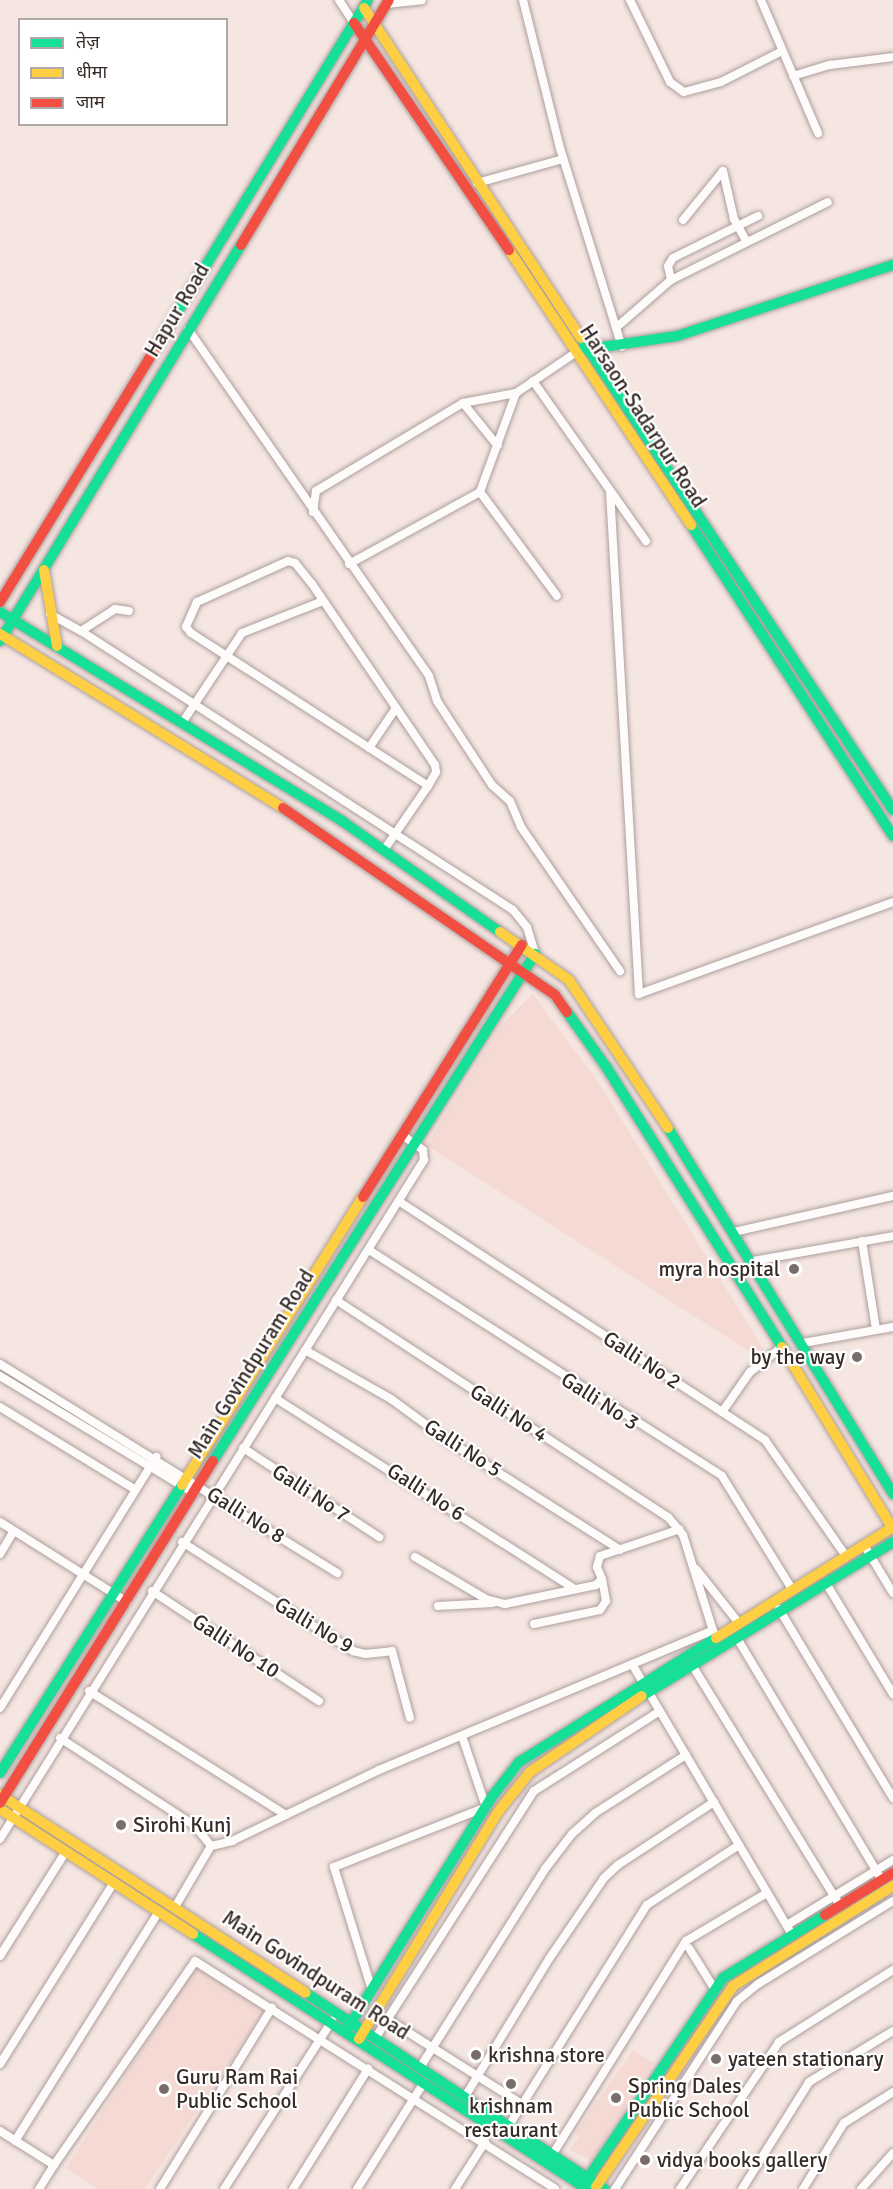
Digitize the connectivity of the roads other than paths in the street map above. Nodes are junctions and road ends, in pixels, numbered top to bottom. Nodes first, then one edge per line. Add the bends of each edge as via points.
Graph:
1 (339, 0) edge
2 (422, 0) edge
3 (524, 0) edge
4 (630, 0) edge
5 (761, 0) edge
6 (363, 2) edge
7 (387, 2) edge
8 (354, 23) junction
9 (374, 23) junction
10 (364, 38) junction
11 (782, 51) junction
12 (893, 57) edge
13 (793, 76) junction
14 (818, 133) dead end
15 (563, 159) junction
16 (477, 183) junction
17 (828, 202) dead end
18 (758, 216) dead end
19 (683, 220) dead end
20 (738, 226) junction
21 (747, 242) junction
22 (893, 265) edge
23 (670, 280) junction
24 (618, 326) junction
25 (188, 329) junction
26 (622, 347) junction
27 (582, 350) junction
28 (532, 381) junction
29 (516, 393) junction
30 (463, 403) junction
31 (498, 446) junction
32 (610, 491) junction
33 (480, 492) junction
34 (313, 512) junction
35 (646, 541) dead end
36 (349, 564) junction
37 (44, 570) junction
38 (557, 596) dead end
39 (324, 601) junction
40 (0, 602) edge
41 (129, 611) dead end
42 (0, 612) edge
43 (50, 614) junction
44 (14, 620) junction
45 (81, 631) junction
46 (1, 637) edge
47 (57, 646) junction
48 (227, 654) junction
49 (194, 704) junction
50 (396, 708) junction
51 (182, 723) junction
52 (369, 748) junction
53 (428, 786) junction
54 (893, 810) edge
55 (396, 833) junction
56 (893, 836) edge
57 (384, 850) junction
58 (893, 902) edge
59 (522, 945) junction
60 (535, 954) junction
61 (511, 962) junction
62 (620, 970) dead end
63 (524, 971) junction
64 (402, 1135) junction
65 (415, 1143) junction
66 (893, 1196) edge
67 (400, 1202) junction
68 (734, 1232) junction
69 (893, 1236) edge
70 (861, 1241) junction
71 (369, 1250) junction
72 (753, 1261) junction
73 (336, 1300) junction
74 (893, 1327) edge
75 (876, 1329) junction
76 (803, 1343) junction
77 (782, 1347) junction
78 (305, 1350) junction
79 (0, 1364) edge
80 (0, 1376) edge
81 (275, 1398) junction
82 (0, 1407) edge
83 (722, 1412) junction
84 (243, 1448) junction
85 (156, 1457) junction
86 (151, 1466) junction
87 (184, 1482) junction
88 (136, 1490) junction
89 (197, 1490) junction
90 (213, 1494) junction
91 (893, 1494) edge
92 (0, 1522) edge
93 (893, 1528) edge
94 (680, 1530) junction
95 (14, 1531) junction
96 (379, 1537) dead end
97 (182, 1542) junction
98 (893, 1542) edge
99 (864, 1545) junction
100 (620, 1550) junction
101 (0, 1554) edge
102 (846, 1556) junction
103 (871, 1556) junction
104 (415, 1557) dead end
105 (693, 1565) junction
106 (337, 1573) dead end
107 (84, 1575) junction
108 (602, 1580) junction
109 (826, 1583) junction
110 (575, 1589) junction
111 (792, 1589) junction
112 (152, 1591) junction
113 (893, 1593) edge
114 (113, 1594) junction
115 (774, 1600) junction
116 (126, 1602) junction
117 (498, 1603) junction
118 (438, 1606) dead end
119 (780, 1611) junction
120 (738, 1622) junction
121 (534, 1624) dead end
122 (714, 1633) junction
123 (737, 1638) junction
124 (720, 1648) junction
125 (632, 1664) junction
126 (692, 1665) junction
127 (642, 1681) junction
128 (90, 1691) junction
129 (648, 1692) junction
130 (893, 1694) edge
131 (319, 1701) dead end
132 (0, 1708) edge
133 (660, 1712) junction
134 (410, 1718) dead end
135 (462, 1736) junction
136 (60, 1738) junction
137 (686, 1755) junction
138 (0, 1773) edge
139 (1, 1798) edge
140 (893, 1798) edge
141 (714, 1803) junction
142 (486, 1807) junction
143 (0, 1809) edge
144 (17, 1812) junction
145 (286, 1815) junction
146 (0, 1839) edge
147 (739, 1845) junction
148 (211, 1846) junction
149 (66, 1851) junction
150 (893, 1860) edge
151 (893, 1873) edge
152 (879, 1875) junction
153 (114, 1882) junction
154 (893, 1886) edge
155 (767, 1893) junction
156 (837, 1901) junction
157 (893, 1901) edge
158 (175, 1907) junction
159 (159, 1911) junction
160 (789, 1930) junction
161 (689, 1948) dead end
162 (0, 1956) edge
163 (893, 1970) edge
164 (714, 1988) junction
165 (372, 1990) junction
166 (272, 2008) junction
167 (335, 2017) junction
168 (387, 2019) junction
169 (349, 2026) junction
170 (893, 2031) edge
171 (362, 2034) junction
172 (376, 2037) junction
173 (320, 2039) junction
174 (432, 2047) junction
175 (0, 2064) edge
176 (421, 2066) junction
177 (368, 2069) junction
178 (477, 2076) junction
179 (424, 2082) junction
180 (893, 2092) edge
181 (466, 2095) junction
182 (413, 2099) junction
183 (522, 2104) junction
184 (510, 2124) junction
185 (0, 2132) edge
186 (15, 2141) junction
187 (485, 2142) junction
188 (554, 2152) junction
189 (893, 2153) edge
190 (54, 2165) junction
191 (589, 2176) junction
192 (600, 2187) edge
193 (585, 2188) edge
194 (39, 2189) edge
195 (160, 2189) edge
196 (225, 2189) edge
197 (293, 2189) edge
198 (357, 2189) edge
199 (455, 2189) edge
200 (555, 2189) edge
201 (615, 2189) edge
202 (680, 2189) edge
203 (742, 2189) edge
204 (803, 2189) edge
205 (861, 2189) edge

1 - 8 street
2 - 7 street
3 - 15 street
4 - 11 street via 670,82 684,92 721,82
5 - 11 street
6 - 8 street, Hapur Road
6 - 9 street, Harsaon-Sadarpur Road
7 - 9 street, Hapur Road
8 - 10 street, Harsaon-Sadarpur Road
8 - 40 street, Hapur Road
9 - 10 street, Hapur Road
9 - 16 street, Harsaon-Sadarpur Road
10 - 25 street, Hapur Road
10 - 27 street, Harsaon-Sadarpur Road
11 - 13 street
12 - 13 street via 830,65
13 - 14 street
15 - 16 street
15 - 24 street
16 - 27 street, Harsaon-Sadarpur Road
17 - 21 street
18 - 20 street
19 - 20 street via 723,171
20 - 21 street
20 - 23 street via 673,258 668,266
21 - 23 street
22 - 26 street via 677,336
23 - 24 street
24 - 26 street
25 - 34 street
25 - 37 street, Hapur Road
26 - 27 street
27 - 28 street
27 - 54 street, Harsaon-Sadarpur Road
27 - 56 street, Harsaon-Sadarpur Road
28 - 29 street
28 - 32 street
29 - 30 street
29 - 31 street
30 - 31 street
30 - 34 street via 316,490
31 - 33 street
32 - 35 street
32 - 58 street via 639,994
33 - 36 street
33 - 38 street
34 - 36 street
36 - 62 street via 429,676 434,697 492,786 510,801 521,827
37 - 43 street
37 - 44 street, Hapur Road
39 - 48 street via 253,626 237,638
39 - 48 street via 295,563 288,561 197,602 186,627
39 - 50 street
41 - 45 street via 115,609
42 - 44 street
43 - 45 street
43 - 47 street
44 - 46 street, Hapur Road
44 - 47 street
45 - 49 street
46 - 61 street via 331,838
47 - 51 street
48 - 49 street
48 - 52 street
49 - 51 street
49 - 55 street
50 - 52 street
50 - 53 street via 435,765 436,772
51 - 57 street
52 - 53 street
53 - 55 street
55 - 57 street
55 - 60 street via 513,910 528,927
57 - 59 street
59 - 60 street
59 - 61 street, Main Govindpuram Road
60 - 63 street, Main Govindpuram Road
60 - 68 street via 577,989
61 - 63 street
61 - 64 street, Main Govindpuram Road
63 - 65 street, Main Govindpuram Road
63 - 77 street via 555,995 574,1019
64 - 65 street
64 - 87 street, Main Govindpuram Road
65 - 67 street via 423,1150 424,1160
65 - 89 street, Main Govindpuram Road via 319,1290
66 - 68 street
67 - 71 street
67 - 83 street, Galli No 2
68 - 72 street
69 - 70 street
70 - 72 street
70 - 75 street
71 - 73 street
71 - 111 street, Galli No 3 via 722,1476
72 - 76 street
73 - 78 street
73 - 94 street, Galli No 4 via 668,1517
74 - 75 street
75 - 76 street
76 - 91 street
77 - 83 street via 750,1372
77 - 93 street
78 - 81 street
78 - 100 street, Galli No 5 via 392,1399 447,1440
79 - 85 street, Galli No 8
80 - 86 street
81 - 84 street
81 - 110 street, Galli No 6
82 - 88 street
83 - 102 street, Galli No 2 via 765,1440
84 - 90 street
84 - 96 street, Galli No 7
85 - 86 street
85 - 87 street, Galli No 8
86 - 87 street
86 - 88 street
87 - 89 street, Galli No 8
87 - 114 street, Main Govindpuram Road
88 - 107 street
89 - 90 street, Galli No 8
89 - 116 street, Main Govindpuram Road
90 - 97 street
90 - 106 street, Galli No 8
92 - 95 street
93 - 99 street
94 - 100 street
94 - 105 street
95 - 101 street
95 - 107 street
97 - 112 street
97 - 134 street, Galli No 9 via 353,1651 392,1651
98 - 103 street
99 - 102 street
99 - 103 street
100 - 108 street via 597,1559
102 - 111 street
103 - 109 street
103 - 113 street
104 - 117 street
105 - 120 street
105 - 122 street
107 - 114 street
107 - 132 street
108 - 110 street
108 - 121 street via 606,1601 600,1610
109 - 119 street
109 - 130 street
110 - 117 street
111 - 115 street
112 - 128 street
112 - 131 street, Galli No 10
114 - 116 street
114 - 138 street, Main Govindpuram Road
115 - 119 street
115 - 120 street
116 - 139 street, Main Govindpuram Road
117 - 118 street
119 - 123 street
119 - 140 street
120 - 122 street
122 - 124 street
122 - 125 street
122 - 127 street
123 - 124 street
123 - 152 street
124 - 126 street
125 - 127 street
125 - 135 street
126 - 129 street
126 - 156 street
127 - 129 street
127 - 142 street via 525,1757
128 - 136 street
128 - 145 street
129 - 133 street
129 - 171 street via 545,1760 518,1785
133 - 137 street
133 - 168 street via 534,1791
135 - 142 street
135 - 145 street
136 - 144 street
136 - 148 street via 195,1826
137 - 141 street
137 - 174 street via 595,1813 572,1834 545,1869
139 - 144 street, Main Govindpuram Road
141 - 147 street
141 - 178 street via 604,1878
142 - 165 street
142 - 165 street via 334,1867
143 - 144 street, Main Govindpuram Road
144 - 146 street
144 - 149 street, Main Govindpuram Road
144 - 158 street, Main Govindpuram Road
145 - 148 street via 232,1841
147 - 155 street
147 - 183 street via 647,1905
148 - 158 street
149 - 153 street, Main Govindpuram Road
149 - 162 street
150 - 152 street
151 - 152 street
152 - 156 street
153 - 159 street, Main Govindpuram Road
153 - 175 street
154 - 192 street via 729,1991
155 - 160 street
155 - 188 street via 686,1941
156 - 160 street
157 - 201 street via 758,1984 738,2001
158 - 167 street, Main Govindpuram Road
159 - 167 street, Main Govindpuram Road
159 - 186 street
160 - 164 street
161 - 164 street
163 - 202 street via 779,2042
164 - 191 street
165 - 169 street
166 - 173 street
166 - 190 street via 192,1962
166 - 195 street
167 - 169 street, Main Govindpuram Road
167 - 173 street
168 - 172 street
168 - 174 street
169 - 171 street, Main Govindpuram Road
170 - 203 street via 809,2082
171 - 172 street, Main Govindpuram Road
171 - 179 street, Main Govindpuram Road
172 - 176 street, Main Govindpuram Road
173 - 177 street
173 - 196 street
174 - 176 street
174 - 178 street
176 - 181 street, Main Govindpuram Road
177 - 182 street
177 - 197 street
178 - 181 street
178 - 183 street
179 - 182 street
179 - 193 street, Main Govindpuram Road
180 - 204 street via 844,2123
181 - 184 street, Main Govindpuram Road
182 - 187 street
182 - 198 street
183 - 184 street
184 - 188 street, Main Govindpuram Road
185 - 186 street
186 - 190 street
187 - 199 street
187 - 200 street
188 - 191 street, Main Govindpuram Road
189 - 205 street
190 - 194 street
191 - 192 street, Main Govindpuram Road
191 - 193 street

